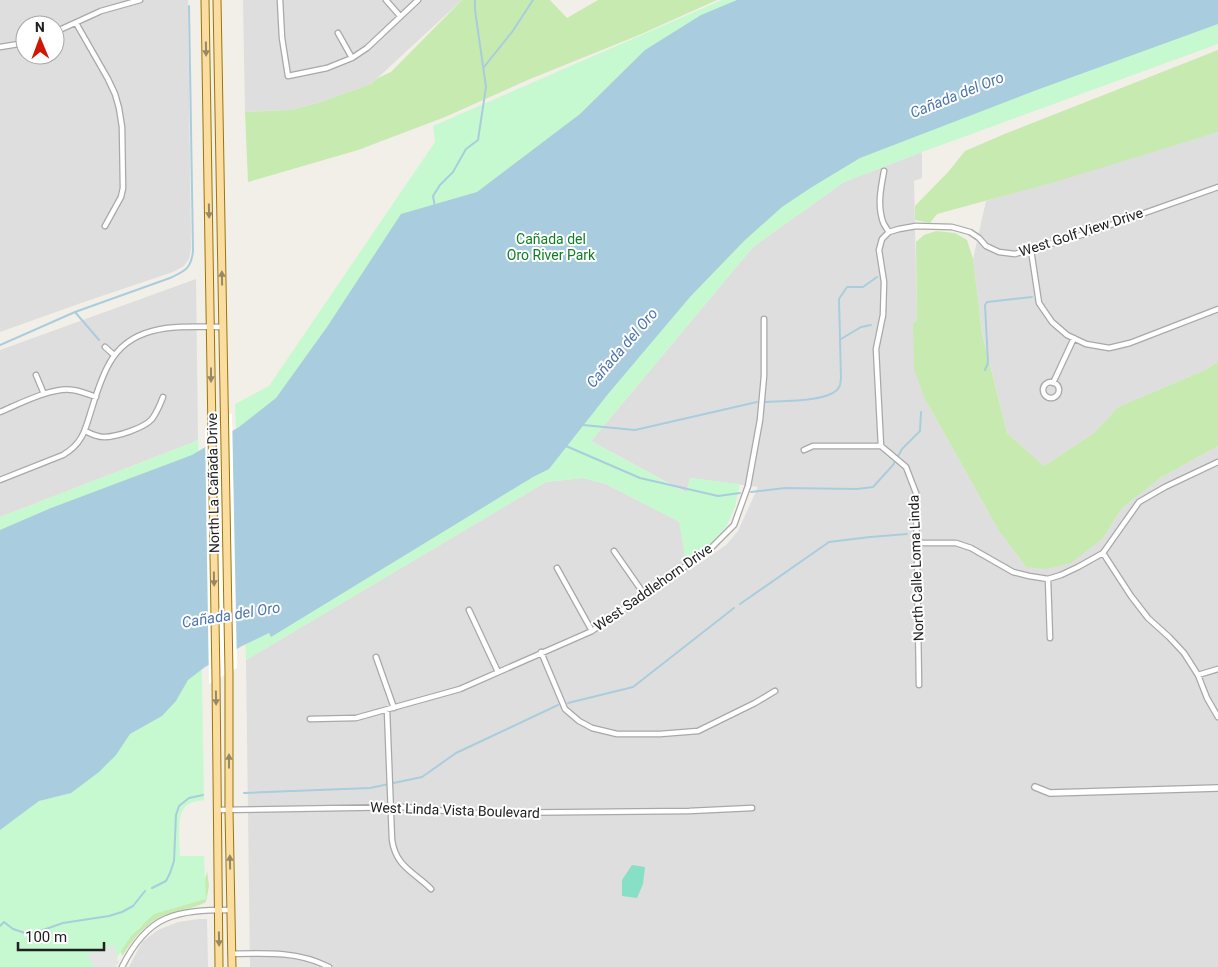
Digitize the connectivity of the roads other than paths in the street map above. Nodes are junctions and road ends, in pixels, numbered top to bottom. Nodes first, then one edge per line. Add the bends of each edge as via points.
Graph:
1 (140, 0) edge
2 (205, 0) edge
3 (217, 0) edge
4 (280, 0) edge
5 (386, 0) edge
6 (418, 0) edge
7 (122, 2) edge
8 (400, 16) junction
9 (76, 22) junction
10 (65, 27) edge
11 (338, 33) dead end
12 (15, 45) edge
13 (0, 47) edge
14 (352, 58) junction
15 (884, 171) dead end
16 (1218, 187) edge
17 (105, 226) dead end
18 (889, 232) junction
19 (1031, 250) junction
20 (1218, 308) edge
21 (764, 319) dead end
22 (223, 326) junction
23 (211, 327) junction
24 (1074, 338) junction
25 (105, 348) dead end
26 (114, 355) junction
27 (36, 374) dead end
28 (1053, 383) dead end
29 (44, 394) junction
30 (96, 397) junction
31 (163, 397) dead end
32 (0, 412) edge
33 (85, 431) junction
34 (881, 446) junction
35 (804, 450) dead end
36 (1216, 463) edge
37 (1218, 469) edge
38 (0, 480) edge
39 (917, 543) junction
40 (614, 551) dead end
41 (1103, 553) junction
42 (557, 568) dead end
43 (1048, 579) junction
44 (644, 594) junction
45 (469, 610) dead end
46 (592, 631) junction
47 (1050, 638) dead end
48 (541, 652) junction
49 (376, 657) dead end
50 (1218, 669) edge
51 (498, 672) junction
52 (1198, 675) junction
53 (919, 685) dead end
54 (775, 691) dead end
55 (394, 708) junction
56 (387, 710) junction
57 (1218, 717) edge
58 (310, 719) dead end
59 (1035, 787) dead end
60 (1218, 788) edge
61 (390, 807) junction
62 (752, 808) dead end
63 (217, 810) junction
64 (229, 810) junction
65 (431, 890) dead end
66 (218, 910) junction
67 (231, 910) junction
68 (231, 954) junction
69 (122, 967) edge
70 (219, 967) edge
71 (232, 967) edge
72 (330, 967) edge

1 - 7 street
2 -> 23 main road, North La Cañada Drive
22 -> 3 main road, North La Cañada Drive
4 - 14 street via 282,43 288,76 327,68
5 - 8 street
6 - 8 street
7 - 9 street
8 - 14 street
9 - 10 street
9 - 17 street via 108,79 120,108 123,188
11 - 14 street
12 - 13 street
15 - 18 street via 880,208
16 - 19 street, West Golf View Drive
18 - 19 street, West Golf View Drive via 916,226 952,227 970,232 999,252 1015,254
18 - 34 street via 879,250 884,282 883,315 876,349
19 - 24 street via 1039,303 1052,322
20 - 24 street via 1130,343 1109,348
21 - 44 street, West Saddlehorn Drive via 760,420 748,486 734,525 710,549
22 - 23 street
64 -> 22 main road, North La Cañada Drive
23 - 26 street via 166,328 148,332
23 -> 63 main road, North La Cañada Drive
24 - 28 street
25 - 26 street
26 - 30 street
27 - 29 street
29 - 30 street via 67,389
29 - 32 street
30 - 33 street
31 - 33 street via 153,418 143,426 112,436 96,436
33 - 38 street via 77,445 63,455
34 - 35 street via 813,446
34 - 39 street, North Calle Loma Linda via 906,467 916,493
36 - 37 street
36 - 41 street via 1138,502
39 - 43 street via 956,543 1013,572
39 - 53 street, North Calle Loma Linda
40 - 44 street
41 - 43 street
41 - 52 street via 1148,618 1184,653
42 - 46 street
43 - 47 street
44 - 46 street, West Saddlehorn Drive
45 - 51 street
46 - 48 street, West Saddlehorn Drive
48 - 51 street, West Saddlehorn Drive
48 - 54 street via 565,709 592,728 617,734 698,731
49 - 55 street
50 - 52 street
51 - 55 street, West Saddlehorn Drive via 460,689
52 - 57 street
55 - 56 street, West Saddlehorn Drive
56 - 58 street, West Saddlehorn Drive via 356,718
56 - 61 street
59 - 60 street via 1050,793
61 - 62 street, West Linda Vista Boulevard via 476,813
61 - 64 street, West Linda Vista Boulevard
61 - 65 street via 396,856
63 - 64 street, West Linda Vista Boulevard
63 - 66 main road, North La Cañada Drive
67 -> 64 main road, North La Cañada Drive
66 - 67 street
66 - 69 street via 181,913 159,922 138,940
66 -> 70 main road, North La Cañada Drive
67 - 68 main road, North La Cañada Drive
68 - 71 main road, North La Cañada Drive
68 - 72 street via 281,953 308,958

